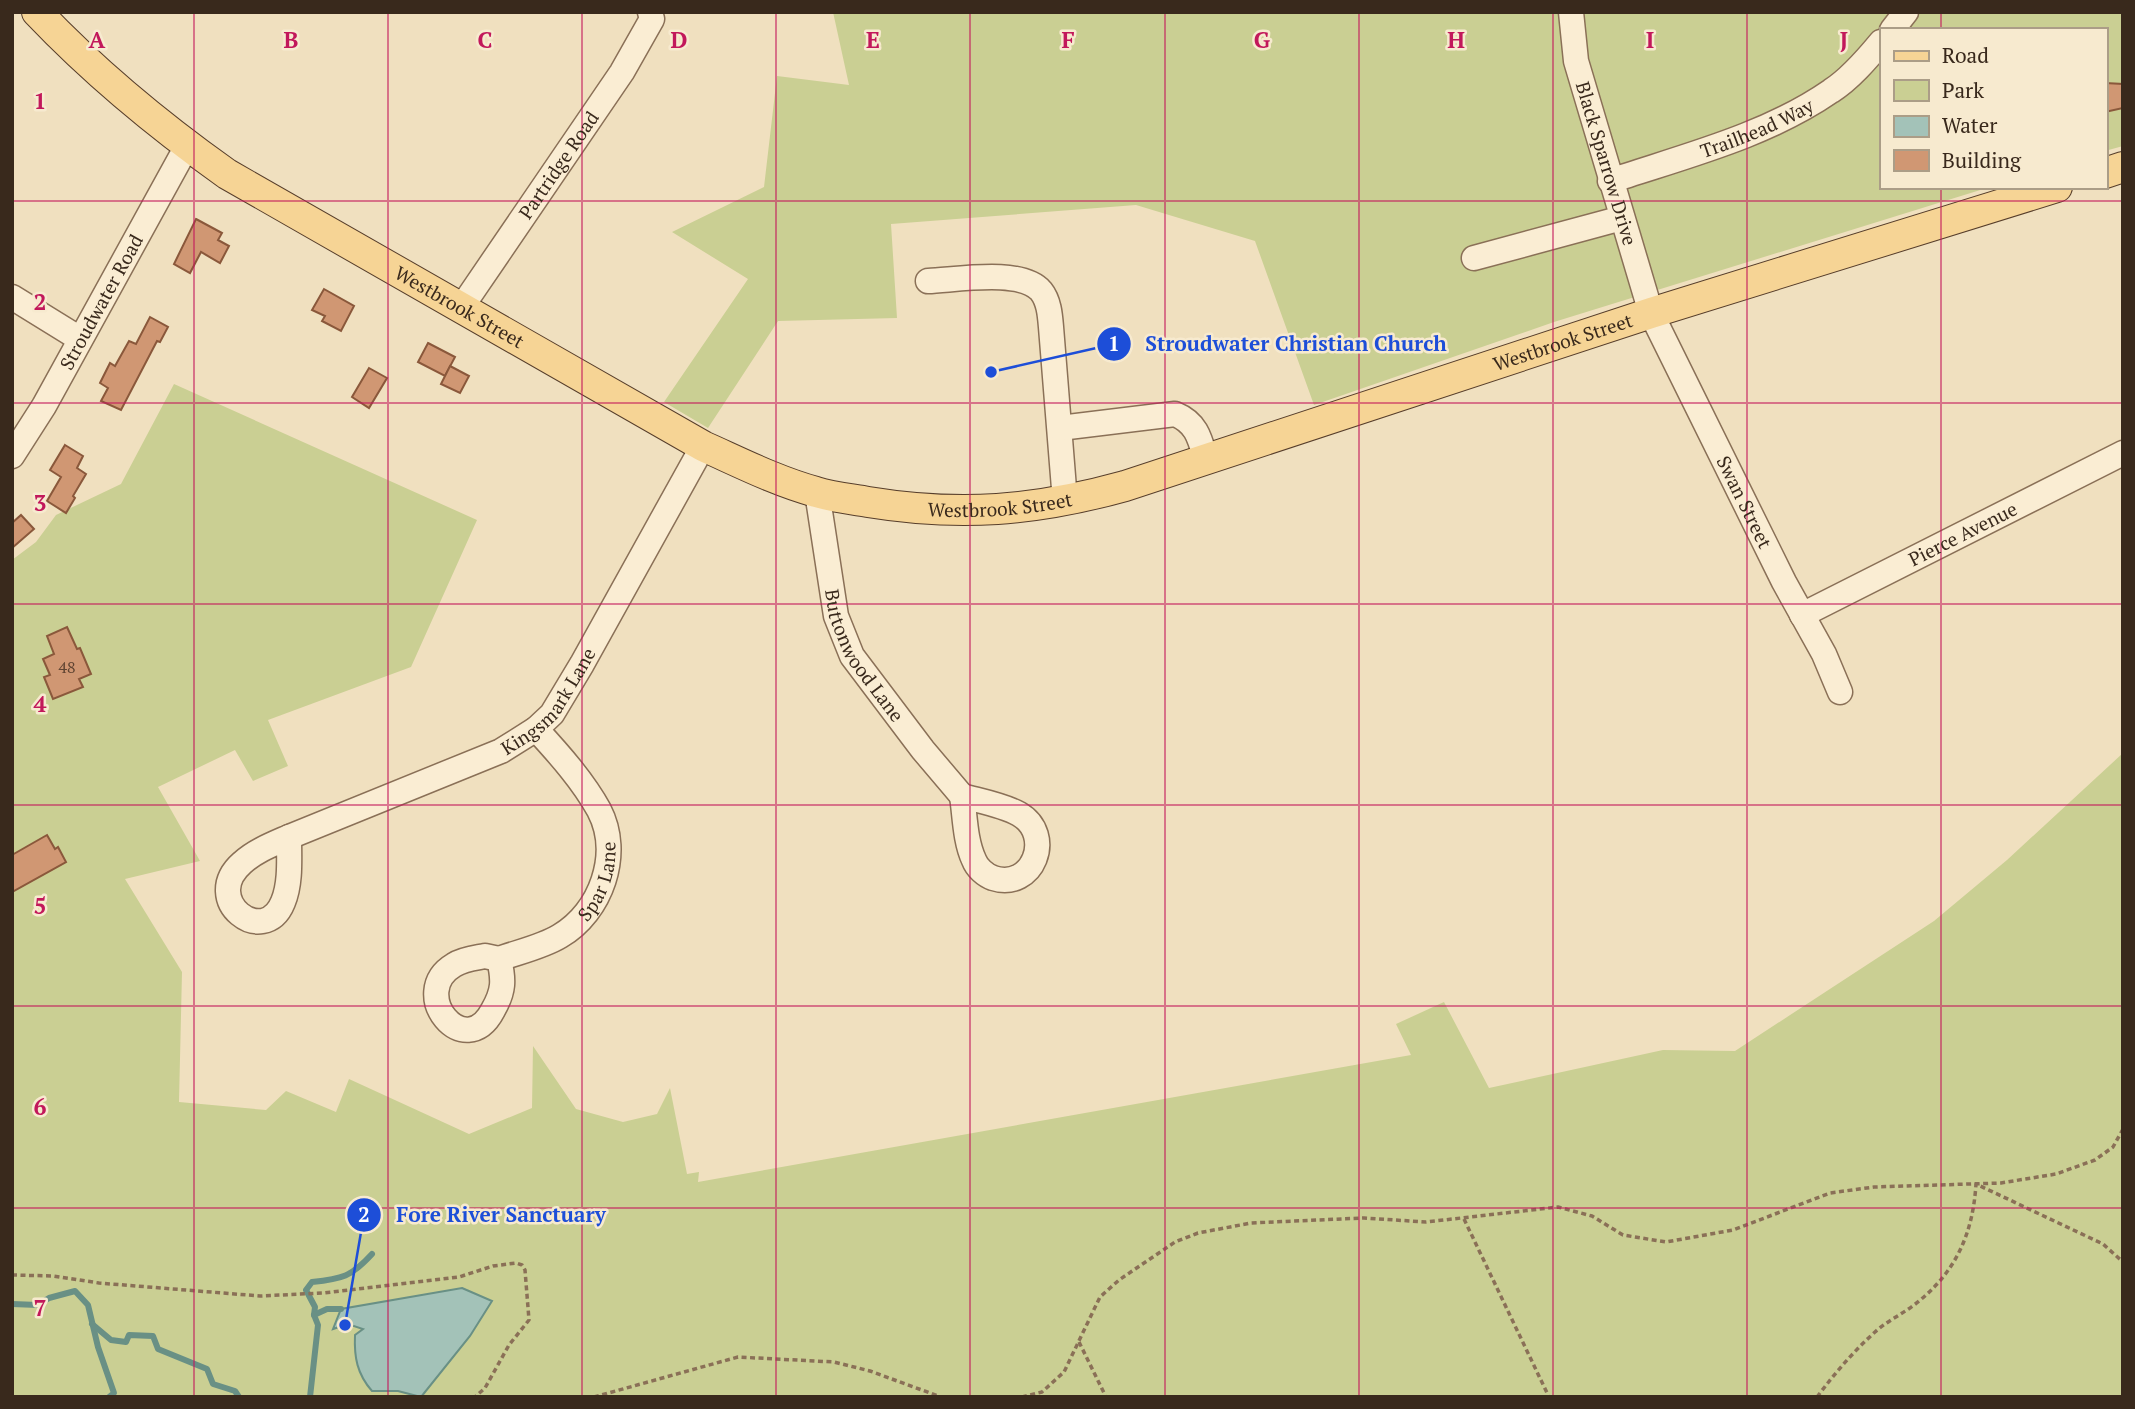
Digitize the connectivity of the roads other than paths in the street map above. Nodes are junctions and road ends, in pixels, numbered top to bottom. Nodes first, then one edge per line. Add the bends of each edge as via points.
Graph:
1 (37, 12) edge
2 (1571, 12) edge
3 (1906, 12) edge
4 (654, 15) edge
5 (1894, 28) edge
6 (1880, 43) edge
7 (187, 146) junction
8 (1610, 181) junction
9 (2051, 189) edge
10 (1622, 218) junction
11 (1474, 258) dead end
12 (928, 281) dead end
13 (12, 297) edge
14 (461, 308) junction
15 (1651, 313) junction
16 (80, 339) junction
17 (1060, 428) junction
18 (703, 446) junction
19 (2123, 453) edge
20 (12, 456) edge
21 (1206, 460) junction
22 (817, 492) junction
23 (1065, 501) junction
24 (1802, 615) junction
25 (1840, 692) dead end
26 (536, 729) junction
27 (962, 796) dead end
28 (289, 837) dead end
29 (499, 959) dead end

1 - 7 main road, Westbrook Street via 100,75
2 - 8 street, Black Sparrow Drive via 1576,61
3 - 5 street
4 - 14 street, Partridge Road via 622,72
6 - 8 street, Trailhead Way via 1833,90 1787,117
7 - 14 main road, Westbrook Street via 227,174
7 - 16 street, Stroudwater Road
8 - 10 street, Black Sparrow Drive
9 - 15 main road, Westbrook Street
10 - 11 street
10 - 15 street, Black Sparrow Drive
12 - 17 street via 1015,277 1040,289 1050,315
13 - 16 street
14 - 18 main road, Westbrook Street
15 - 21 main road, Westbrook Street
15 - 24 street, Swan Street
16 - 20 street, Stroudwater Road
17 - 21 street via 1175,414 1196,429
17 - 23 street
18 - 22 main road, Westbrook Street
18 - 26 street, Kingsmark Lane via 582,664 552,714
19 - 24 street, Pierce Avenue
21 - 23 main road, Westbrook Street
22 - 23 main road, Westbrook Street via 932,510 1020,508
22 - 27 street, Buttonwood Lane via 836,616 852,656
24 - 25 street, Swan Street
26 - 28 street, Kingsmark Lane via 501,751
26 - 29 street, Spar Lane via 600,813 608,861 603,886 581,920 559,937

